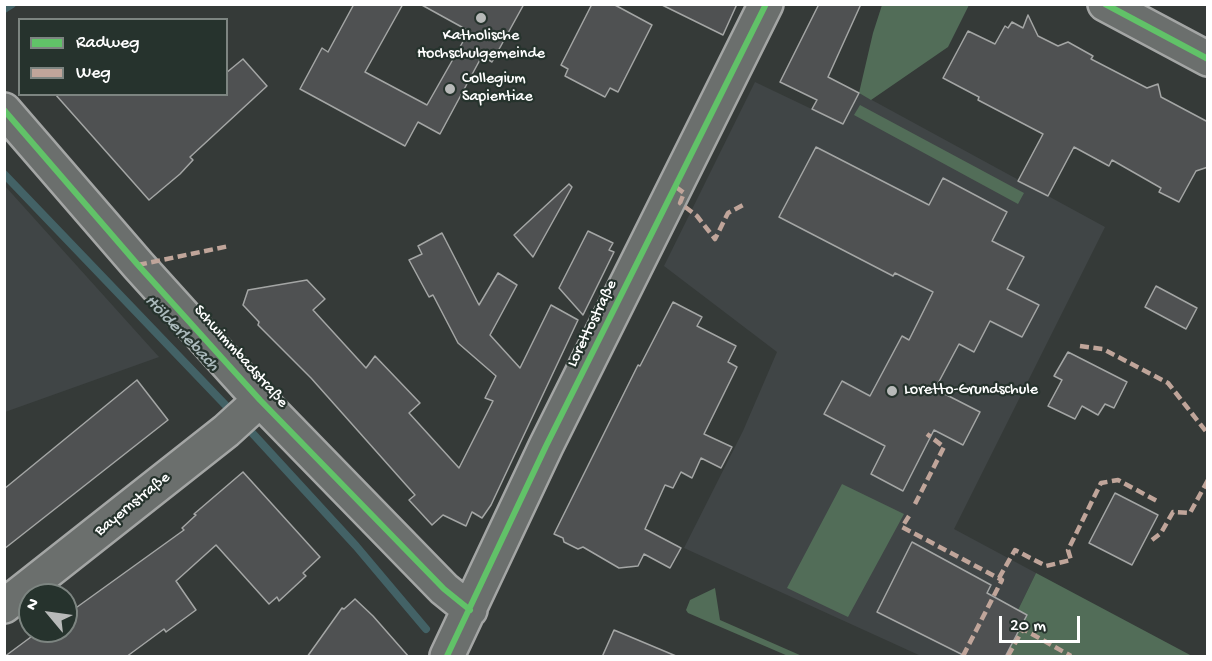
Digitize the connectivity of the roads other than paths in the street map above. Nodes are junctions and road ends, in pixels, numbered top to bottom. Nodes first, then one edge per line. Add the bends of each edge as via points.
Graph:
1 (766, 4) edge
2 (1105, 4) edge
3 (1208, 59) edge
4 (4, 110) edge
5 (244, 414) junction
6 (8, 598) edge
7 (470, 610) junction
8 (447, 657) edge

1 - 7 street, Lorettostraße via 546,446
2 - 3 street
4 - 5 street, Schwimmbadstraße via 138,265
5 - 6 street, Bayernstraße
5 - 7 street, Schwimmbadstraße
7 - 8 street, Lorettostraße

